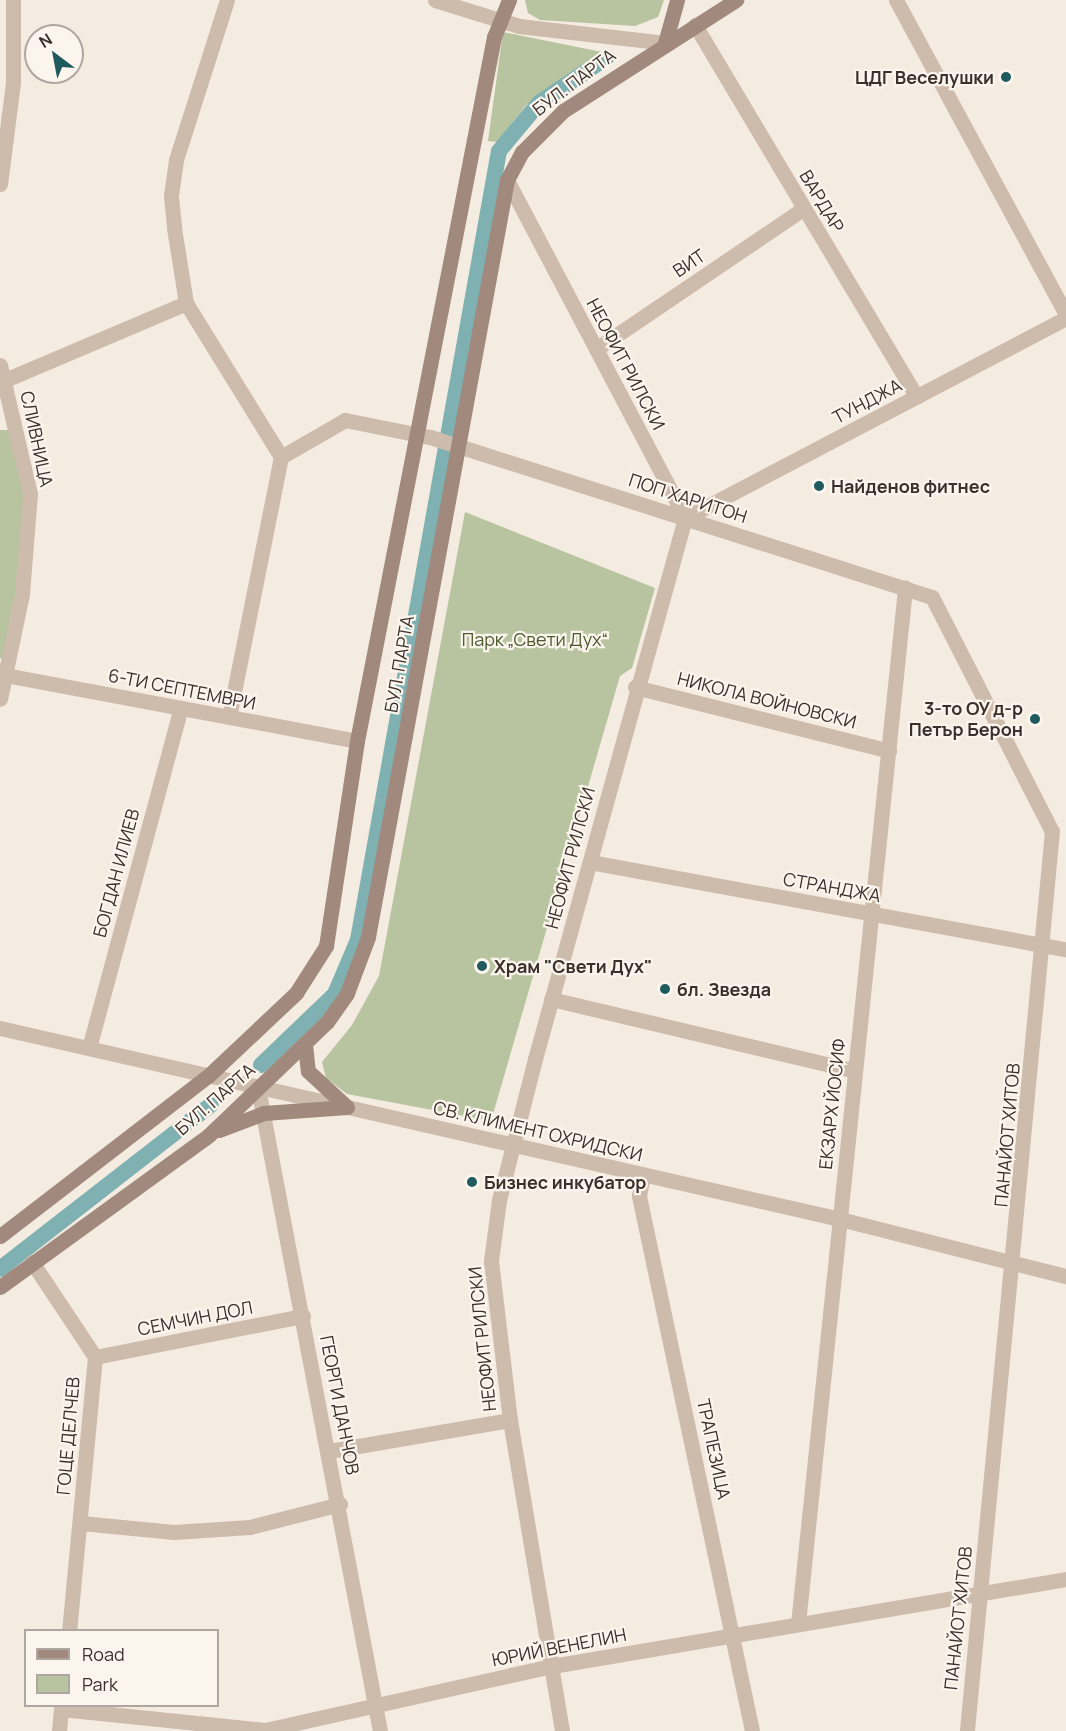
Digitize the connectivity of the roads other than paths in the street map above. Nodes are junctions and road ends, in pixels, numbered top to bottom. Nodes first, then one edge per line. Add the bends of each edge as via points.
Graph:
1 (13, 0) edge
2 (227, 0) edge
3 (435, 0) edge
4 (508, 0) edge
5 (679, 0) edge
6 (736, 0) edge
7 (896, 0) edge
8 (498, 21) junction
9 (695, 25) junction
10 (665, 43) junction
11 (507, 180) junction
12 (0, 184) edge
13 (804, 208) junction
14 (186, 303) junction
15 (1066, 316) edge
16 (596, 349) junction
17 (0, 365) edge
18 (4, 380) junction
19 (917, 397) junction
20 (425, 436) junction
21 (453, 444) junction
22 (281, 457) junction
23 (685, 518) junction
24 (905, 588) junction
25 (3, 675) edge
26 (635, 687) junction
27 (0, 699) edge
28 (182, 708) junction
29 (229, 717) junction
30 (357, 741) junction
31 (888, 751) junction
32 (590, 862) junction
33 (872, 914) junction
34 (1043, 945) junction
35 (1066, 949) edge
36 (551, 999) junction
37 (0, 1028) edge
38 (305, 1044) junction
39 (89, 1048) junction
40 (855, 1071) junction
41 (208, 1076) junction
42 (258, 1088) junction
43 (347, 1107) junction
44 (264, 1113) junction
45 (209, 1136) junction
46 (513, 1146) junction
47 (643, 1175) junction
48 (840, 1219) junction
49 (0, 1236) edge
50 (32, 1262) junction
51 (1015, 1266) junction
52 (1066, 1276) edge
53 (0, 1287) edge
54 (303, 1316) junction
55 (94, 1357) junction
56 (510, 1420) junction
57 (329, 1451) junction
58 (340, 1504) junction
59 (81, 1523) junction
60 (1066, 1579) edge
61 (981, 1590) junction
62 (798, 1624) junction
63 (69, 1629) edge
64 (735, 1636) junction
65 (552, 1666) junction
66 (61, 1707) edge
67 (374, 1707) junction
68 (59, 1731) edge
69 (265, 1731) edge
70 (380, 1731) edge
71 (562, 1731) edge
72 (752, 1731) edge
73 (967, 1731) edge

1 - 12 street via 12,83
2 - 14 street via 176,160 171,197
3 - 8 street
4 - 8 main road, БУЛ. ПАРТА
5 - 9 main road
5 - 10 main road
6 - 9 main road, БУЛ. ПАРТА
7 - 15 street
8 - 10 street
8 - 20 main road, БУЛ. ПАРТА
9 - 10 main road, БУЛ. ПАРТА
9 - 13 street, ВАРДАР
10 - 11 main road, БУЛ. ПАРТА via 563,111 522,152
11 - 16 street, НЕОФИТ РИЛСКИ
11 - 21 main road, БУЛ. ПАРТА
13 - 16 street, ВИТ
13 - 19 street, ВАРДАР
14 - 18 street
14 - 22 street
15 - 19 street, ТУНДЖА
16 - 23 street, НЕОФИТ РИЛСКИ
17 - 18 street, СЛИВНИЦА
18 - 25 street, СЛИВНИЦА via 30,494 22,594
19 - 23 street, ТУНДЖА
20 - 21 street, ПОП ХАРИТОН
20 - 22 street, ПОП ХАРИТОН via 345,420
20 - 30 main road, БУЛ. ПАРТА
21 - 23 street, ПОП ХАРИТОН
21 - 38 main road, БУЛ. ПАРТА via 368,937 347,993
22 - 29 street
23 - 24 street, ПОП ХАРИТОН
23 - 26 street, НЕОФИТ РИЛСКИ
24 - 31 street, ЕКЗАРХ ЙОСИФ
24 - 34 street, ПАНАЙОТ ХИТОВ via 935,603 1049,825
25 - 27 street, СЛИВНИЦА
25 - 28 street, 6-ТИ СЕПТЕМВРИ
26 - 31 street, НИКОЛА ВОЙНОВСКИ
26 - 32 street, НЕОФИТ РИЛСКИ
28 - 29 street, 6-ТИ СЕПТЕМВРИ
28 - 39 street, БОГДАН ИЛИЕВ
29 - 30 street, 6-ТИ СЕПТЕМВРИ
30 - 41 main road, БУЛ. ПАРТА via 326,946 296,993
31 - 33 street, ЕКЗАРХ ЙОСИФ
32 - 33 street, СТРАНДЖА
32 - 36 street, НЕОФИТ РИЛСКИ
33 - 34 street, СТРАНДЖА
33 - 40 street, ЕКЗАРХ ЙОСИФ
34 - 35 street, СТРАНДЖА
34 - 51 street, ПАНАЙОТ ХИТОВ
36 - 40 street
36 - 46 street, НЕОФИТ РИЛСКИ
37 - 39 street, СВ. КЛИМЕНТ ОХРИДСКИ
38 - 42 main road, БУЛ. ПАРТА
38 - 43 main road via 308,1071
39 - 41 street, СВ. КЛИМЕНТ ОХРИДСКИ
40 - 48 street, ЕКЗАРХ ЙОСИФ
41 - 42 street, СВ. КЛИМЕНТ ОХРИДСКИ
41 - 49 main road, БУЛ. ПАРТА
42 - 43 street, СВ. КЛИМЕНТ ОХРИДСКИ
42 - 44 street, ГЕОРГИ ДАНЧОВ
42 - 45 main road, БУЛ. ПАРТА
43 - 44 main road
43 - 46 street, СВ. КЛИМЕНТ ОХРИДСКИ
44 - 45 main road
44 - 54 street, ГЕОРГИ ДАНЧОВ
45 - 50 main road, БУЛ. ПАРТА
46 - 47 street, СВ. КЛИМЕНТ ОХРИДСКИ
46 - 56 street, НЕОФИТ РИЛСКИ via 491,1261
47 - 48 street, СВ. КЛИМЕНТ ОХРИДСКИ
47 - 64 street, ТРАПЕЗИЦА via 639,1196
48 - 51 street, СВ. КЛИМЕНТ ОХРИДСКИ
48 - 62 street, ЕКЗАРХ ЙОСИФ
50 - 53 main road, БУЛ. ПАРТА
50 - 55 street, ГОЦЕ ДЕЛЧЕВ
51 - 52 street, СВ. КЛИМЕНТ ОХРИДСКИ
51 - 61 street, ПАНАЙОТ ХИТОВ
54 - 55 street, СЕМЧИН ДОЛ
54 - 57 street, ГЕОРГИ ДАНЧОВ
55 - 59 street, ГОЦЕ ДЕЛЧЕВ
56 - 57 street
56 - 65 street, НЕОФИТ РИЛСКИ
57 - 58 street, ГЕОРГИ ДАНЧОВ
58 - 59 street via 250,1527 174,1532
58 - 67 street, ГЕОРГИ ДАНЧОВ
59 - 63 street, ГОЦЕ ДЕЛЧЕВ
60 - 61 street, ЮРИЙ ВЕНЕЛИН
61 - 62 street, ЮРИЙ ВЕНЕЛИН
61 - 73 street, ПАНАЙОТ ХИТОВ
62 - 64 street, ЮРИЙ ВЕНЕЛИН
64 - 65 street, ЮРИЙ ВЕНЕЛИН
64 - 72 street, ТРАПЕЗИЦА
65 - 67 street, ЮРИЙ ВЕНЕЛИН
65 - 71 street, НЕОФИТ РИЛСКИ
66 - 68 street
66 - 69 street, ЮРИЙ ВЕНЕЛИН
67 - 69 street, ЮРИЙ ВЕНЕЛИН
67 - 70 street, ГЕОРГИ ДАНЧОВ

